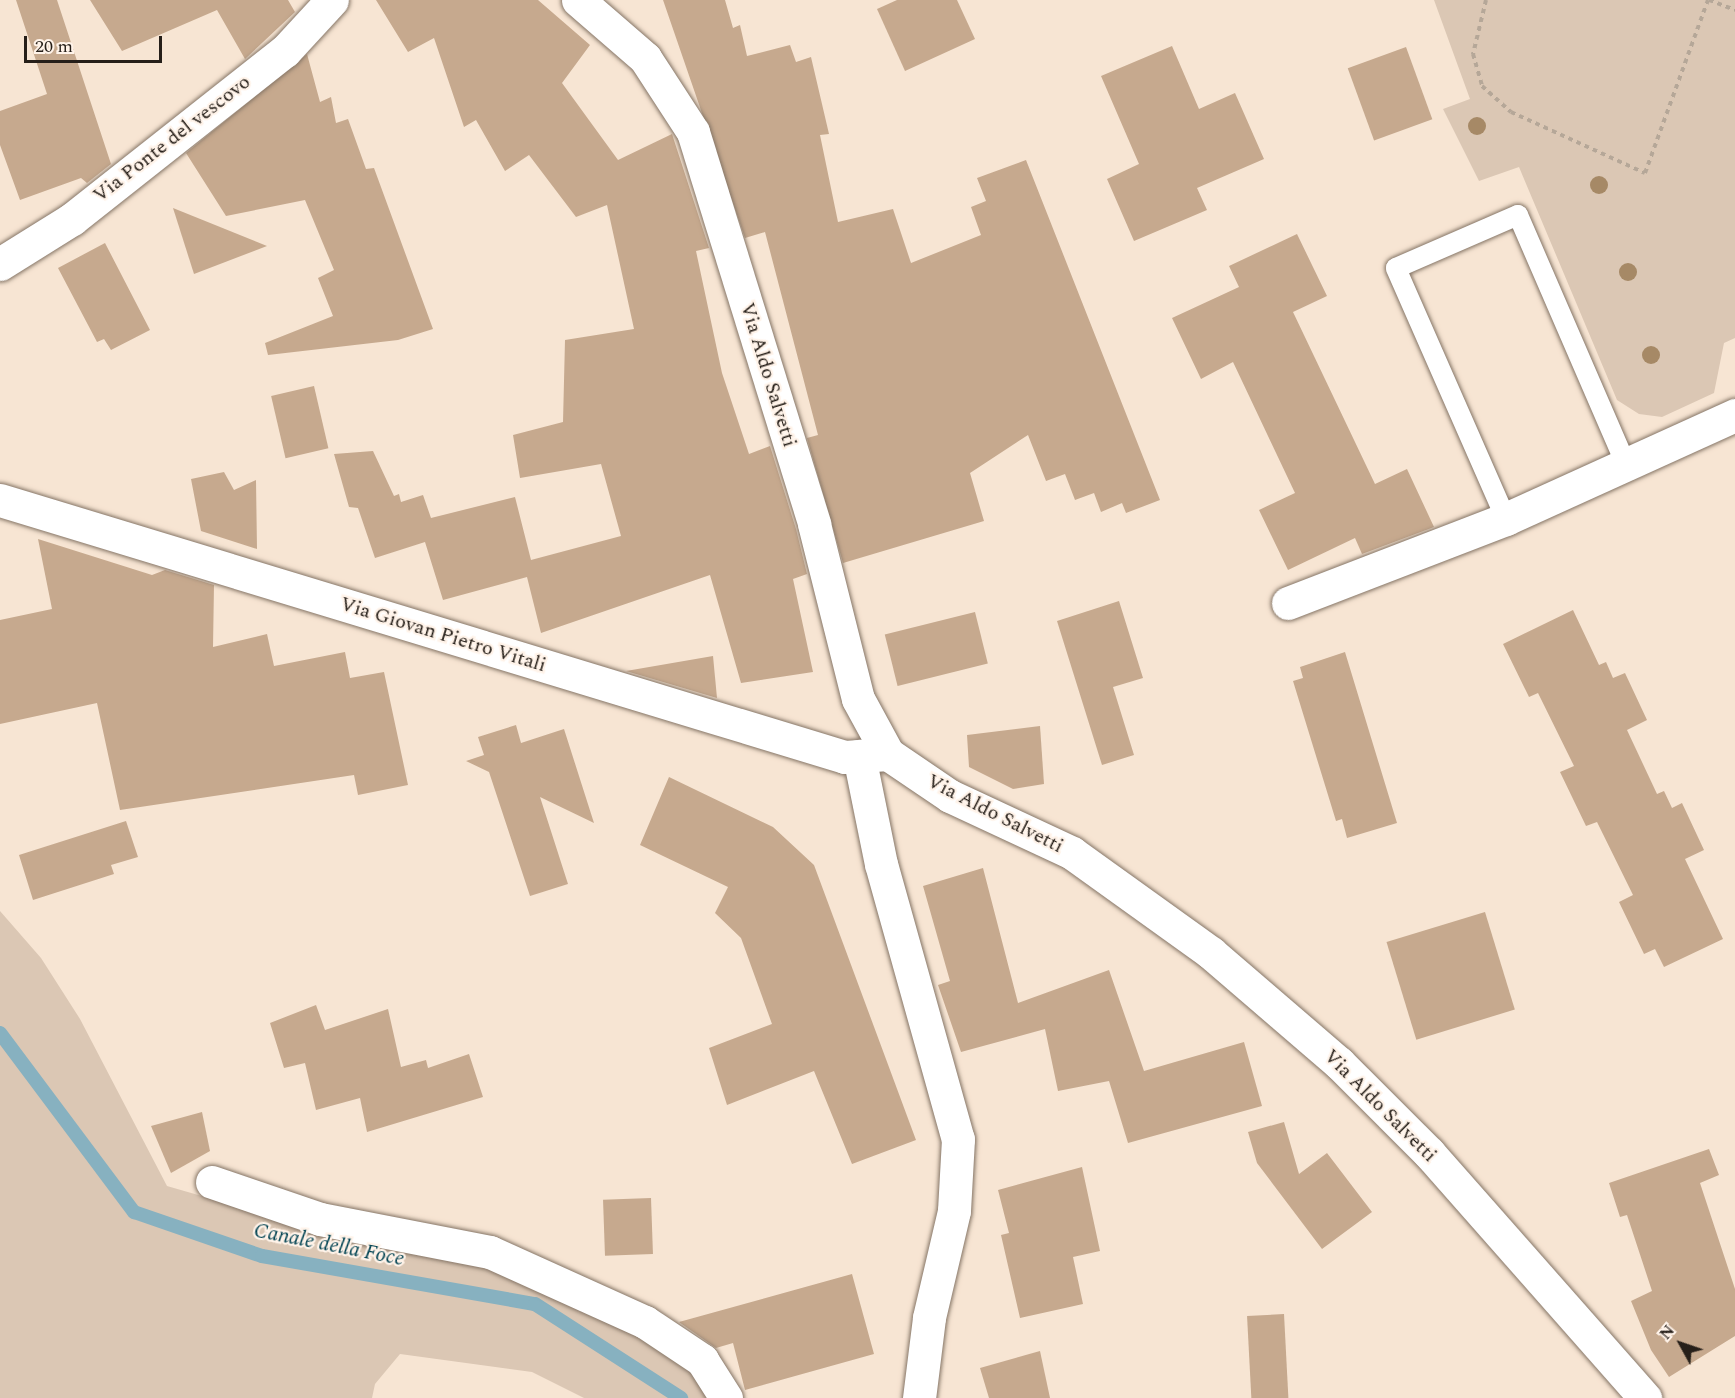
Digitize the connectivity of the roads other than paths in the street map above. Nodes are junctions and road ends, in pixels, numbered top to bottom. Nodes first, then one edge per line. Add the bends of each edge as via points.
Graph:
1 (332, 0) edge
2 (578, 0) edge
3 (0, 264) edge
4 (1735, 415) edge
5 (1626, 464) junction
6 (0, 500) edge
7 (1506, 519) junction
8 (1288, 603) dead end
9 (873, 755) junction
10 (212, 1182) dead end
11 (916, 1397) edge
12 (726, 1398) edge
13 (1645, 1398) edge

1 - 3 street, Via Ponte del vescovo via 285,51 72,219
2 - 9 street, Via Aldo Salvetti via 645,58 693,132 814,524
4 - 5 street
5 - 7 street
5 - 7 lane via 1518,215 1396,267
6 - 9 street, Via Giovan Pietro Vitali via 741,727 845,757
7 - 8 street
9 - 11 street via 881,864 958,1139 954,1211 929,1318
9 - 13 street, Via Aldo Salvetti via 1072,853 1211,953 1339,1063 1429,1153
10 - 12 street via 320,1219 490,1252 645,1322 702,1360

